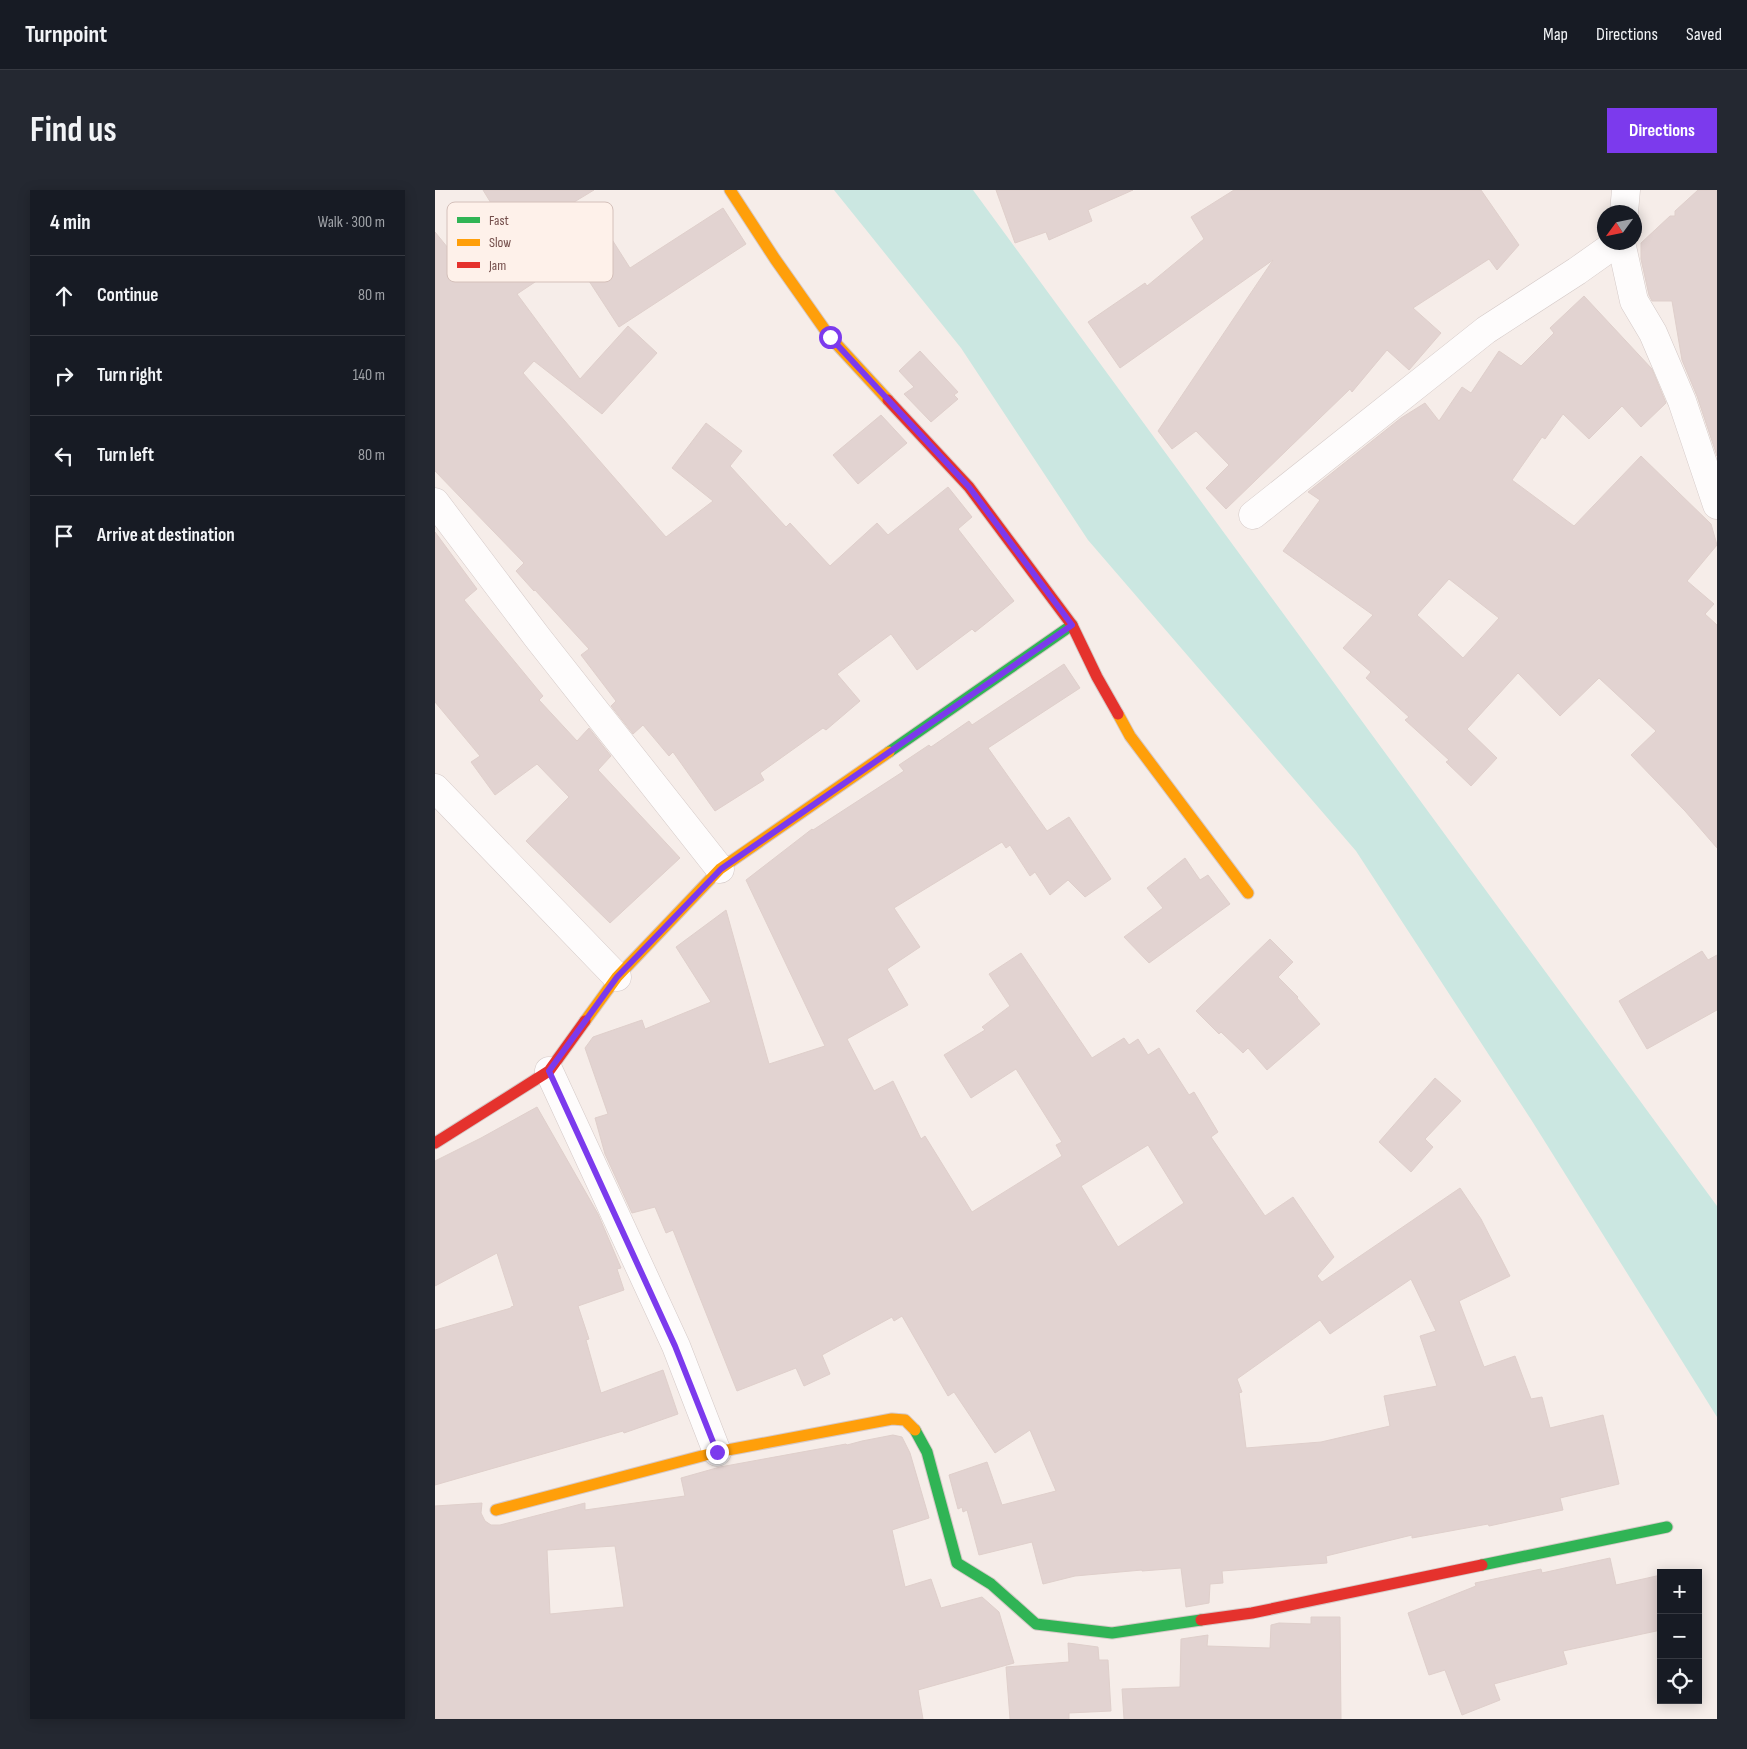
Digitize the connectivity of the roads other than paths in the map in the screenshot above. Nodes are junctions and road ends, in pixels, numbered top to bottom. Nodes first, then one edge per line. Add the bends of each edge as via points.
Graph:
1 (730, 190) edge
2 (1626, 190) edge
3 (1625, 205) edge
4 (1607, 250) edge
5 (1621, 250) edge
6 (435, 502) edge
7 (1717, 505) edge
8 (1253, 515) dead end
9 (1072, 625) junction
10 (435, 788) edge
11 (721, 869) junction
12 (1248, 893) dead end
13 (617, 977) junction
14 (549, 1071) junction
15 (435, 1143) edge
16 (717, 1452) junction
17 (496, 1510) dead end
18 (1667, 1528) dead end

1 - 9 street via 830,337 969,487
2 - 3 street
4 - 8 street via 1486,330
5 - 7 street via 1634,301 1653,333 1682,401
6 - 11 street via 537,637
9 - 11 street
9 - 12 street via 1131,736
10 - 13 street
11 - 13 street
13 - 14 street
14 - 15 street
14 - 16 street via 675,1346
16 - 17 street
16 - 18 street via 892,1419 905,1420 914,1427 927,1452 957,1564 991,1584 1036,1624 1112,1633 1252,1613

